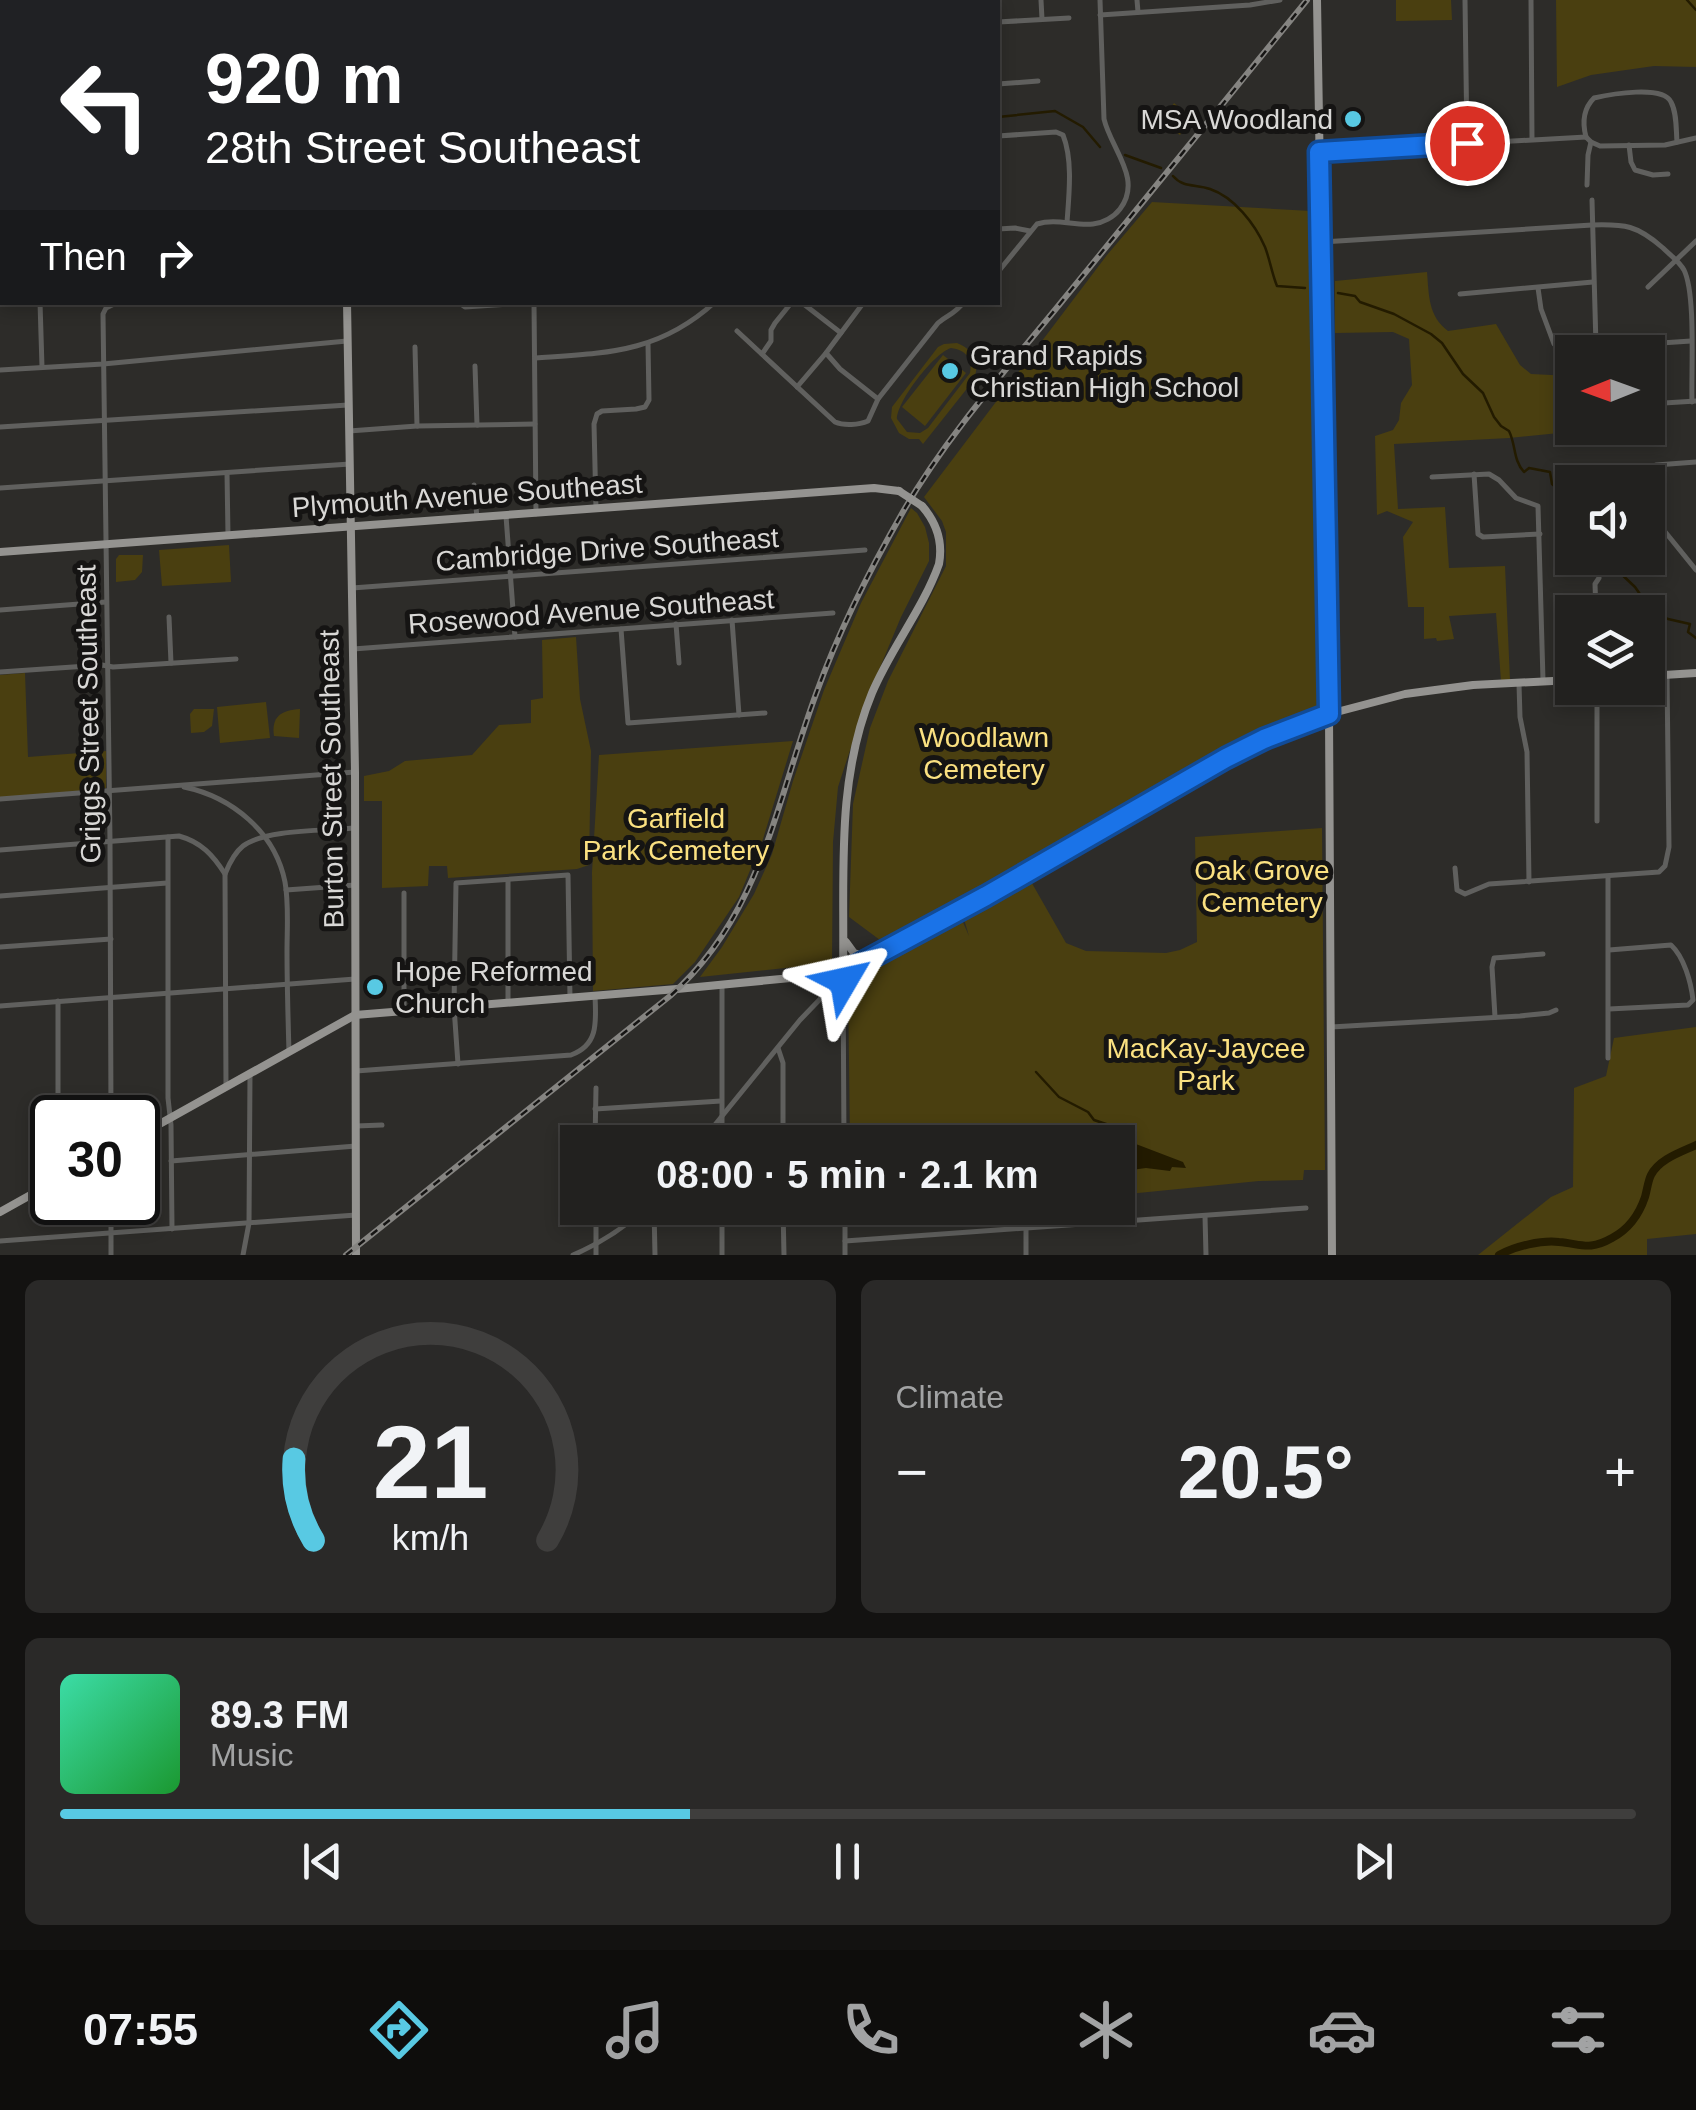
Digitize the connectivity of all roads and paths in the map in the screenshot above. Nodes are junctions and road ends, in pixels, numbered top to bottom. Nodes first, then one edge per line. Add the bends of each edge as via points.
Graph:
1 (1041, 0) edge
2 (1100, 0) edge
3 (1138, 0) edge
4 (1182, 0) edge
5 (1280, 0) edge
6 (1316, 0) edge
7 (1465, 0) edge
8 (1530, 0) edge
9 (1183, 9) junction
10 (1138, 12) junction
11 (1100, 15) junction
12 (1069, 18) dead end
13 (1042, 20) junction
14 (1000, 22) edge
15 (1038, 81) dead end
16 (1000, 84) edge
17 (1000, 136) edge
18 (1695, 138) edge
19 (1532, 139) junction
20 (1588, 140) junction
21 (1677, 142) junction
22 (1467, 143) junction
23 (1629, 145) junction
24 (1696, 147) edge
25 (1319, 152) junction
26 (1668, 174) dead end
27 (1587, 185) dead end
28 (1592, 200) dead end
29 (1068, 222) junction
30 (1592, 225) junction
31 (1000, 229) edge
32 (1030, 231) junction
33 (1321, 242) junction
34 (1696, 242) edge
35 (1676, 259) junction
36 (1000, 269) edge
37 (1593, 282) junction
38 (1648, 287) dead end
39 (1538, 288) junction
40 (1460, 294) dead end
41 (40, 305) edge
42 (113, 305) edge
43 (347, 305) edge
44 (536, 305) edge
45 (712, 305) edge
46 (790, 305) edge
47 (805, 305) edge
48 (862, 305) edge
49 (962, 305) edge
50 (737, 331) dead end
51 (841, 333) junction
52 (347, 341) junction
53 (1691, 341) junction
54 (648, 344) junction
55 (1554, 344) dead end
56 (415, 346) dead end
57 (826, 353) junction
58 (762, 354) junction
59 (536, 358) junction
60 (103, 364) junction
61 (476, 366) dead end
62 (42, 367) junction
63 (0, 370) edge
64 (797, 386) junction
65 (878, 399) junction
66 (1694, 402) edge
67 (1665, 403) edge
68 (348, 405) junction
69 (104, 422) junction
70 (535, 424) junction
71 (477, 425) junction
72 (417, 426) junction
73 (0, 427) edge
74 (349, 431) junction
75 (1696, 462) edge
76 (350, 464) junction
77 (1656, 465) edge
78 (227, 473) junction
79 (1474, 474) junction
80 (1432, 477) dead end
81 (105, 481) junction
82 (474, 484) dead end
83 (0, 488) edge
84 (596, 509) junction
85 (536, 514) junction
86 (506, 516) junction
87 (477, 518) junction
88 (351, 526) junction
89 (1665, 532) edge
90 (1540, 534) junction
91 (228, 535) junction
92 (106, 544) junction
93 (865, 550) dead end
94 (0, 552) edge
95 (1696, 570) edge
96 (511, 576) junction
97 (1599, 578) dead end
98 (352, 588) junction
99 (1595, 595) edge
100 (106, 602) junction
101 (0, 610) edge
102 (833, 613) dead end
103 (168, 617) dead end
104 (732, 620) junction
105 (676, 624) junction
106 (622, 628) junction
107 (516, 637) junction
108 (353, 649) junction
109 (232, 656) dead end
110 (170, 662) junction
111 (679, 663) dead end
112 (108, 666) junction
113 (0, 672) edge
114 (1696, 673) edge
115 (1667, 675) joint
116 (1555, 681) edge
117 (1543, 682) junction
118 (1518, 684) junction
119 (1597, 705) edge
120 (765, 713) dead end
121 (1329, 714) junction
122 (739, 715) junction
123 (355, 772) junction
124 (214, 782) junction
125 (174, 786) junction
126 (109, 791) junction
127 (213, 796) junction
128 (0, 799) edge
129 (1598, 821) dead end
130 (355, 828) junction
131 (168, 836) junction
132 (265, 836) junction
133 (110, 841) junction
134 (0, 850) edge
135 (1455, 868) dead end
136 (225, 874) junction
137 (1608, 877) junction
138 (508, 880) junction
139 (1529, 882) junction
140 (168, 883) junction
141 (355, 885) junction
142 (111, 887) junction
143 (286, 890) junction
144 (404, 893) dead end
145 (0, 896) edge
146 (843, 935) junction
147 (111, 939) junction
148 (0, 947) edge
149 (1609, 950) junction
150 (1543, 954) dead end
151 (874, 958) junction
152 (843, 978) junction
153 (355, 979) junction
154 (288, 984) junction
155 (722, 985) junction
156 (224, 989) junction
157 (168, 994) junction
158 (595, 996) junction
159 (110, 998) junction
160 (570, 998) junction
161 (58, 1001) junction
162 (508, 1002) junction
163 (0, 1006) edge
164 (454, 1007) junction
165 (1609, 1009) junction
166 (1556, 1010) dead end
167 (404, 1011) junction
168 (355, 1015) junction
169 (1495, 1017) junction
170 (1331, 1027) junction
171 (778, 1048) junction
172 (289, 1052) junction
173 (1608, 1058) dead end
174 (458, 1064) junction
175 (356, 1071) junction
176 (250, 1074) junction
177 (226, 1087) junction
178 (596, 1088) dead end
179 (58, 1095) edge
180 (112, 1095) edge
181 (722, 1101) junction
182 (595, 1109) junction
183 (722, 1116) junction
184 (170, 1118) junction
185 (160, 1124) edge
186 (382, 1125) dead end
187 (595, 1125) edge
188 (715, 1125) edge
189 (722, 1125) edge
190 (783, 1125) edge
191 (844, 1125) edge
192 (356, 1126) junction
193 (356, 1146) junction
194 (249, 1155) junction
195 (171, 1162) junction
196 (30, 1195) edge
197 (1306, 1208) dead end
198 (0, 1212) edge
199 (356, 1214) junction
200 (1205, 1216) junction
201 (249, 1222) junction
202 (111, 1225) edge
203 (596, 1225) edge
204 (626, 1225) edge
205 (651, 1225) edge
206 (722, 1225) edge
207 (783, 1225) edge
208 (845, 1225) edge
209 (1026, 1228) junction
210 (172, 1229) junction
211 (111, 1233) junction
212 (0, 1241) edge
213 (845, 1241) junction
214 (596, 1245) junction
215 (111, 1255) edge
216 (243, 1255) edge
217 (356, 1255) edge
218 (573, 1255) edge
219 (596, 1255) edge
220 (654, 1255) edge
221 (722, 1255) edge
222 (784, 1255) edge
223 (845, 1255) edge
224 (1026, 1255) edge
225 (1206, 1255) edge
226 (1332, 1255) edge

1 - 13 street
2 - 11 street
3 - 10 street
4 - 9 street
5 - 9 street
6 - 25 main road
7 - 22 street
8 - 19 street
9 - 10 street
10 - 11 street
11 - 29 street via 1104,119 1128,189 1107,220
12 - 13 street
13 - 14 street
15 - 16 street
17 - 29 street via 1063,135
18 - 21 street
18 - 24 street
19 - 20 street
19 - 22 street
20 - 21 street via 1584,117 1594,98 1660,92 1670,100
20 - 23 street
20 - 27 street
21 - 23 street
22 - 25 street
23 - 26 street via 1635,170
25 - 33 main road
28 - 30 street
29 - 32 street via 1045,221
30 - 33 street
30 - 35 street via 1636,228
30 - 37 street
31 - 32 street
32 - 36 street
33 - 121 main road
34 - 35 street
35 - 38 street
35 - 53 street via 1689,284
37 - 39 street
37 - 53 street via 1596,346
39 - 40 street
39 - 55 street
41 - 62 street
42 - 60 street, Griggs Street Southeast via 104,310
43 - 52 main road, Burton Street Southeast
44 - 59 street
45 - 54 street
46 - 58 street
47 - 51 street
48 - 51 street
49 - 65 street via 944,317
50 - 58 street
51 - 57 street
52 - 60 street
52 - 68 main road, Burton Street Southeast
53 - 66 street
54 - 59 street
54 - 84 street via 645,406 597,414
56 - 72 street
57 - 64 street
57 - 65 street
58 - 64 street
59 - 70 street
60 - 62 street
60 - 69 street, Griggs Street Southeast
61 - 71 street
62 - 63 street
64 - 65 street via 839,424 868,421
66 - 67 street
68 - 69 street
68 - 74 main road, Burton Street Southeast
69 - 73 street
69 - 81 street, Griggs Street Southeast
70 - 71 street
70 - 85 street
71 - 72 street
72 - 74 street
74 - 76 main road, Burton Street Southeast
75 - 77 street
76 - 78 street
76 - 88 main road, Burton Street Southeast
78 - 81 street
78 - 91 street
79 - 80 street
79 - 90 street via 1493,476 1516,498 1538,506
79 - 90 street via 1478,534
81 - 83 street
81 - 92 street, Griggs Street Southeast
82 - 87 street
84 - 85 main road, Plymouth Avenue Southeast
84 - 146 main road, Plymouth Avenue Southeast, bridge via 874,488 900,492 925,510 940,542 939,564 863,719 843,837
85 - 86 main road, Plymouth Avenue Southeast
86 - 87 main road, Plymouth Avenue Southeast
86 - 96 street
87 - 88 main road, Plymouth Avenue Southeast
88 - 91 main road, Plymouth Avenue Southeast
88 - 98 main road, Burton Street Southeast
89 - 95 street
90 - 117 street
91 - 92 main road, Plymouth Avenue Southeast
92 - 94 main road, Plymouth Avenue Southeast
92 - 100 street, Griggs Street Southeast
93 - 96 street, Cambridge Drive Southeast
96 - 98 street, Cambridge Drive Southeast
96 - 107 street
97 - 99 street
98 - 108 main road, Burton Street Southeast
100 - 101 street
100 - 112 street, Griggs Street Southeast
102 - 104 street, Rosewood Avenue Southeast
103 - 110 street
104 - 105 street, Rosewood Avenue Southeast
104 - 122 street
105 - 106 street, Rosewood Avenue Southeast
105 - 111 street
106 - 107 street, Rosewood Avenue Southeast
106 - 122 street via 628,723
107 - 108 street, Rosewood Avenue Southeast
108 - 123 main road, Burton Street Southeast
109 - 110 street
110 - 112 street
112 - 113 street
112 - 126 street, Griggs Street Southeast
114 - 115 main road
115 - 137 street via 1665,866
116 - 117 main road
117 - 118 main road
118 - 121 main road via 1426,690
118 - 139 street via 1527,752
119 - 129 street
120 - 122 street
121 - 151 main road via 1226,758
121 - 170 main road
123 - 124 street
123 - 130 main road, Burton Street Southeast
124 - 125 street
124 - 127 street
125 - 126 street
125 - 127 street
126 - 128 street
126 - 133 street, Griggs Street Southeast
127 - 132 street
130 - 132 street
130 - 141 main road, Burton Street Southeast
131 - 133 street
131 - 136 street via 206,848
131 - 140 street
132 - 136 street via 238,850
132 - 143 street
133 - 134 street
133 - 142 street, Griggs Street Southeast
135 - 139 street via 1456,890 1465,894 1489,884
136 - 156 street
137 - 139 street
137 - 149 street
138 - 160 street via 568,875
138 - 162 street
138 - 164 street via 454,886
140 - 142 street
140 - 157 street
141 - 143 street
141 - 153 main road, Burton Street Southeast
142 - 145 street
142 - 147 street, Griggs Street Southeast
143 - 154 street
144 - 167 street
146 - 151 main road via 854,954
146 - 152 main road
147 - 148 street
147 - 159 street, Griggs Street Southeast
149 - 165 street
149 - 165 street via 1671,945 1693,1000
150 - 169 street via 1494,958
151 - 152 main road
152 - 155 main road
152 - 171 street
152 - 191 street
153 - 154 street
153 - 168 main road, Burton Street Southeast
154 - 156 street
154 - 172 street
155 - 158 main road
155 - 181 street
156 - 157 street
156 - 177 street
157 - 159 street
157 - 184 street
158 - 160 main road
158 - 174 street via 595,1032 571,1055
159 - 161 street
159 - 180 street, Griggs Street Southeast
160 - 162 main road
161 - 163 street
161 - 179 street
162 - 164 main road
164 - 167 main road
164 - 174 street
165 - 173 street
166 - 169 street
167 - 168 main road
168 - 172 main road
168 - 175 main road, Burton Street Southeast
169 - 170 street
170 - 226 main road
171 - 183 street
171 - 190 street
172 - 176 main road
174 - 175 street
175 - 192 main road, Burton Street Southeast
176 - 177 main road
176 - 194 street
177 - 184 main road
178 - 182 street
181 - 182 street
181 - 183 street
182 - 187 street
183 - 188 street
183 - 189 street
184 - 185 main road
184 - 195 street
186 - 192 street
192 - 193 main road, Burton Street Southeast
193 - 194 street
193 - 199 main road, Burton Street Southeast
194 - 195 street
194 - 201 street
195 - 210 street
196 - 198 main road
197 - 200 street
199 - 201 street
199 - 217 main road, Burton Street Southeast
200 - 209 street
200 - 225 street
201 - 210 street
201 - 216 street
202 - 211 street
203 - 214 street
204 - 214 street
205 - 220 street
206 - 221 street
207 - 222 street
208 - 213 street
209 - 213 street
209 - 224 street
210 - 211 street
211 - 212 street
211 - 215 street
213 - 223 street
214 - 218 street
214 - 219 street

